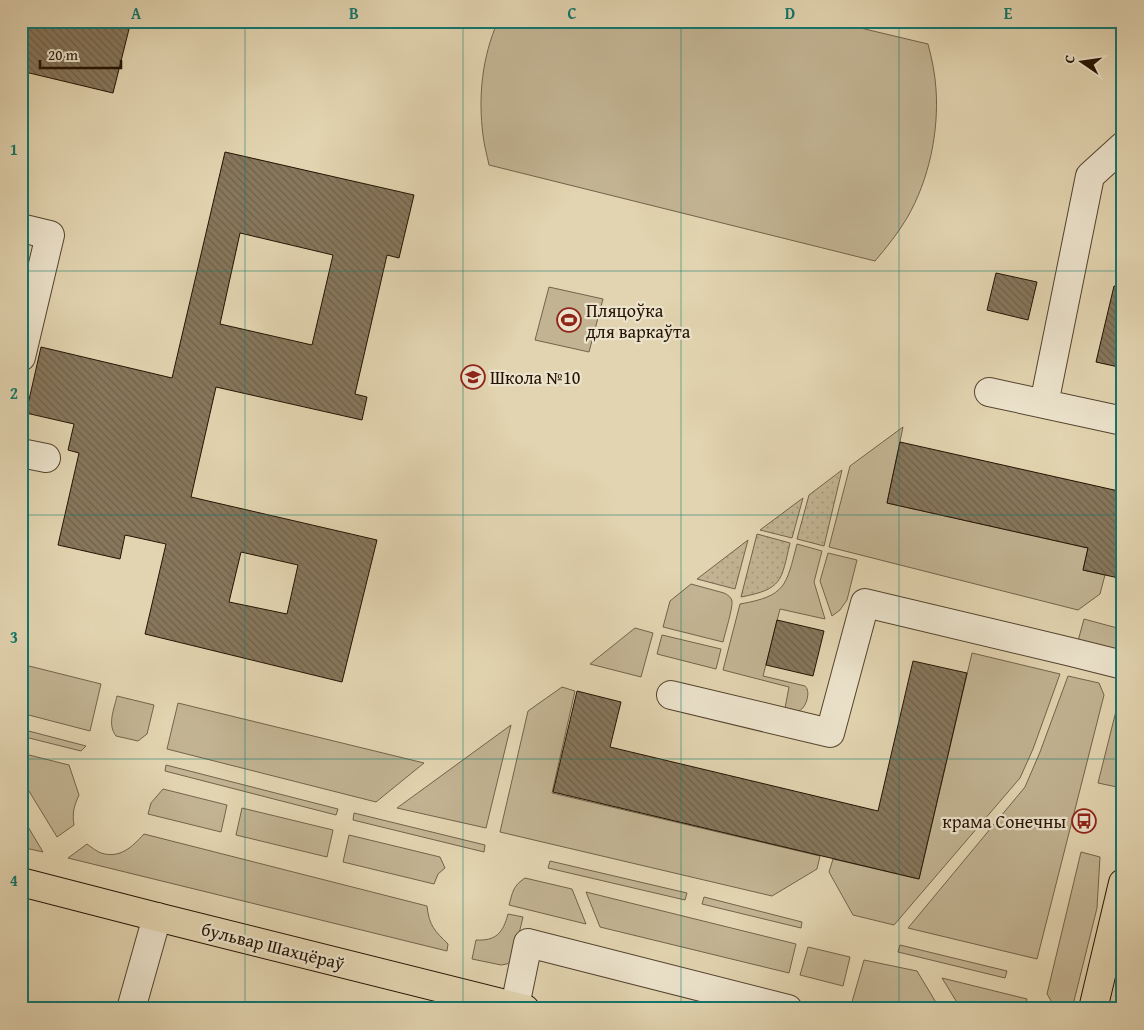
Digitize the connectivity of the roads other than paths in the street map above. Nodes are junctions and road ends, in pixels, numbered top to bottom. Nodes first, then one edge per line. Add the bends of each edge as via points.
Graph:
1 (1123, 146) edge
2 (21, 228) edge
3 (21, 357) edge
4 (989, 392) dead end
5 (1044, 404) junction
6 (1123, 421) edge
7 (1123, 665) edge
8 (671, 695) dead end
9 (21, 882) edge
10 (1123, 883) edge
11 (157, 917) junction
12 (520, 1008) edge
13 (131, 1009) edge
14 (788, 1009) edge
15 (1093, 1009) edge

1 - 5 lane via 1090,176
2 - 3 lane via 50,235
4 - 5 lane
5 - 6 lane
7 - 8 lane via 865,603 830,733
9 - 11 main road, бульвар Шахцёраў
10 - 15 main road
11 - 12 main road, бульвар Шахцёраў
11 - 13 lane
12 - 14 lane via 528,943

